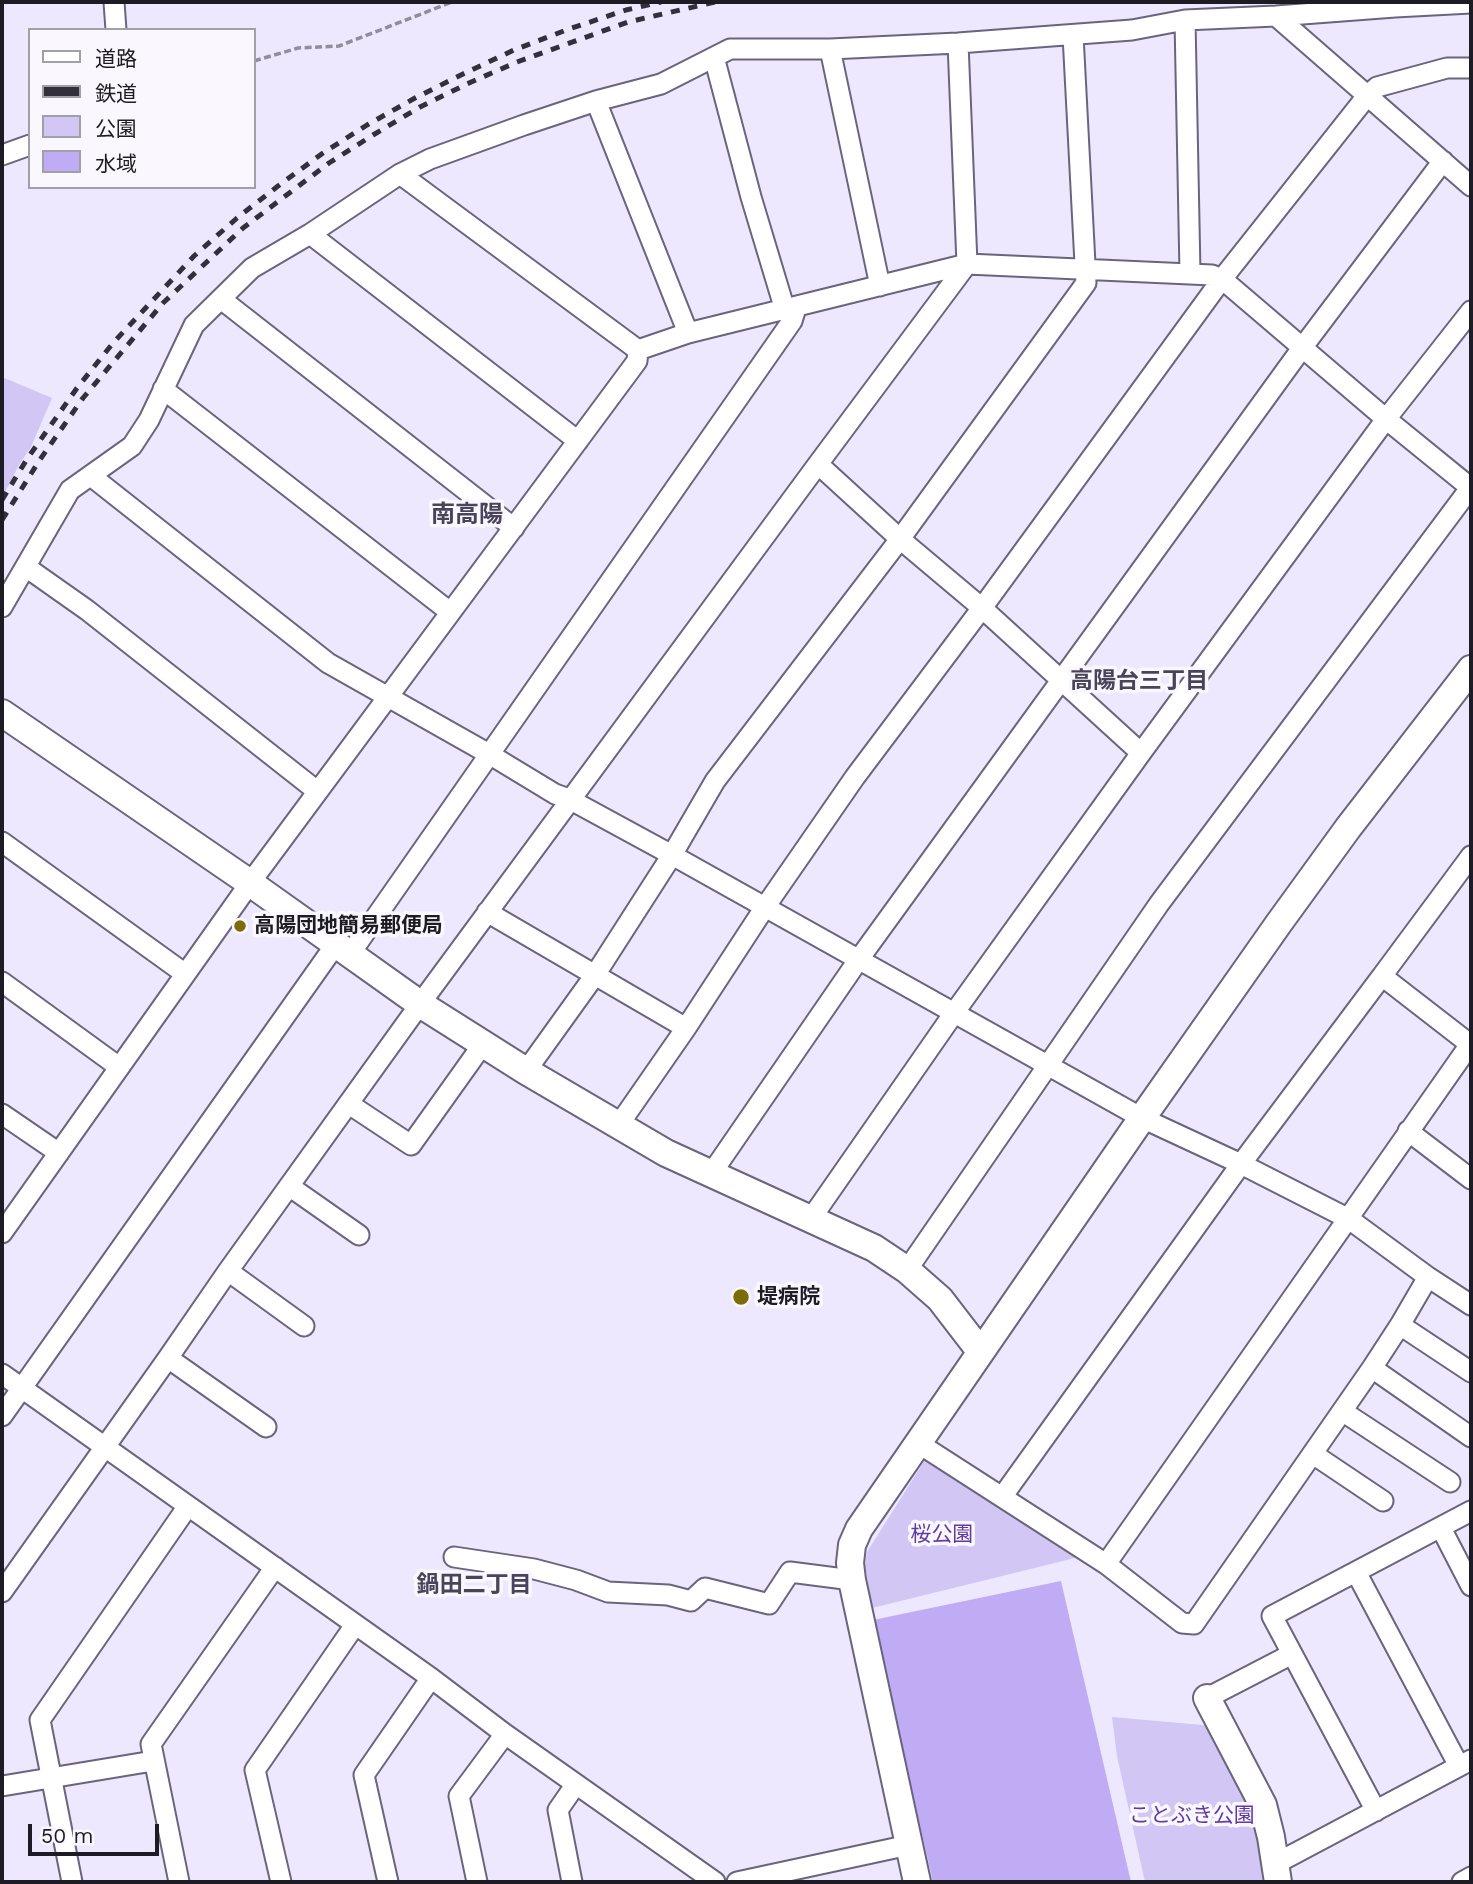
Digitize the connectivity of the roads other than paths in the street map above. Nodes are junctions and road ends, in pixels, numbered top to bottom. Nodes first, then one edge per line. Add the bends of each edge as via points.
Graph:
1 (114, 2) edge
2 (1471, 3) edge
3 (1276, 16) junction
4 (1185, 20) junction
5 (116, 28) edge
6 (1073, 35) junction
7 (958, 43) junction
8 (830, 49) junction
9 (714, 57) junction
10 (1471, 68) edge
11 (1367, 96) junction
12 (596, 102) junction
13 (28, 146) edge
14 (2, 155) edge
15 (1443, 161) junction
16 (400, 174) junction
17 (1471, 186) edge
18 (310, 234) junction
19 (967, 264) junction
20 (1085, 269) junction
21 (1190, 273) junction
22 (1222, 279) junction
23 (880, 286) junction
24 (221, 299) junction
25 (791, 309) junction
26 (1471, 311) edge
27 (688, 333) junction
28 (1302, 348) junction
29 (638, 350) junction
30 (163, 389) junction
31 (1386, 419) junction
32 (578, 441) junction
33 (818, 464) junction
34 (91, 476) junction
35 (1471, 487) edge
36 (514, 528) junction
37 (900, 539) junction
38 (26, 567) junction
39 (2, 607) edge
40 (982, 608) junction
41 (450, 612) junction
42 (1471, 669) edge
43 (1061, 680) junction
44 (387, 697) junction
45 (2, 713) edge
46 (1141, 753) junction
47 (489, 754) junction
48 (317, 791) junction
49 (569, 799) junction
50 (2, 842) edge
51 (672, 855) junction
52 (1471, 856) edge
53 (250, 883) junction
54 (765, 907) junction
55 (487, 912) junction
56 (343, 949) junction
57 (859, 959) junction
58 (184, 973) junction
59 (595, 975) junction
60 (1382, 975) junction
61 (2, 982) edge
62 (420, 1004) junction
63 (954, 1013) junction
64 (686, 1028) junction
65 (483, 1044) junction
66 (1471, 1044) edge
67 (1048, 1065) junction
68 (119, 1067) junction
69 (526, 1071) junction
70 (349, 1104) junction
71 (2, 1114) edge
72 (1142, 1118) junction
73 (618, 1126) junction
74 (1408, 1131) junction
75 (59, 1153) junction
76 (1241, 1164) junction
77 (711, 1174) junction
78 (1471, 1179) edge
79 (289, 1186) junction
80 (1349, 1219) junction
81 (810, 1220) junction
82 (2, 1233) edge
83 (359, 1235) dead end
84 (907, 1270) junction
85 (228, 1271) junction
86 (1428, 1277) junction
87 (1471, 1305) edge
88 (1400, 1325) junction
89 (304, 1326) dead end
90 (981, 1351) junction
91 (168, 1358) junction
92 (1372, 1368) junction
93 (1471, 1372) edge
94 (2, 1374) edge
95 (22, 1389) junction
96 (1342, 1411) junction
97 (2, 1416) edge
98 (266, 1427) dead end
99 (1471, 1437) edge
100 (918, 1443) junction
101 (104, 1446) junction
102 (1312, 1454) junction
103 (1450, 1482) dead end
104 (1002, 1497) junction
105 (1383, 1501) dead end
106 (188, 1506) junction
107 (1471, 1511) edge
108 (1441, 1528) junction
109 (454, 1558) dead end
110 (1106, 1564) junction
111 (275, 1567) junction
112 (1356, 1572) junction
113 (852, 1580) junction
114 (1471, 1586) edge
115 (2, 1592) edge
116 (355, 1625) junction
117 (1292, 1654) junction
118 (431, 1678) junction
119 (1207, 1698) joint
120 (505, 1734) junction
121 (153, 1761) junction
122 (1465, 1763) edge
123 (51, 1778) junction
124 (576, 1784) junction
125 (2, 1786) edge
126 (1376, 1811) junction
127 (909, 1844) junction
128 (1276, 1873) edge
129 (1471, 1877) edge
130 (72, 1882) edge
131 (178, 1882) edge
132 (281, 1882) edge
133 (388, 1882) edge
134 (477, 1882) edge
135 (572, 1882) edge
136 (715, 1882) edge
137 (737, 1882) edge
138 (917, 1882) edge
139 (1462, 1882) edge

1 - 5 street
2 - 3 street
3 - 4 street
3 - 11 street
4 - 6 street
4 - 21 street
6 - 7 street
6 - 20 street
7 - 8 street
7 - 19 street
8 - 9 street via 730,49
8 - 23 street
9 - 12 street via 662,84
9 - 25 street via 751,197
10 - 11 street via 1447,68 1377,87
11 - 15 street
11 - 22 street
12 - 16 street via 442,154
12 - 27 street
13 - 14 street
15 - 17 street
15 - 28 street
16 - 18 street
16 - 29 street
18 - 24 street via 252,268
18 - 32 street
19 - 20 street
19 - 23 street
19 - 33 street
20 - 21 street
20 - 37 street via 1086,283
21 - 22 street
22 - 28 street
22 - 40 street
23 - 25 street
24 - 30 street via 194,325
24 - 36 street
25 - 27 street
25 - 47 street via 792,321 784,333
26 - 31 street
27 - 29 street
28 - 31 street
28 - 43 street
29 - 32 street via 637,361
30 - 34 street via 132,446
30 - 41 street
31 - 35 street
31 - 46 street
32 - 36 street
33 - 37 street
33 - 49 street
34 - 38 street via 70,490
34 - 44 street via 328,663
35 - 67 street via 1159,904
36 - 41 street
37 - 40 street
37 - 51 street via 715,781
38 - 39 street
38 - 48 street
40 - 43 street
40 - 54 street via 855,777
41 - 44 street
42 - 72 street via 1348,828
43 - 46 street
43 - 57 street
44 - 47 street
44 - 48 street
45 - 53 street
46 - 63 street
47 - 49 street
47 - 56 street
48 - 53 street
49 - 51 street
49 - 55 street
50 - 58 street
51 - 54 street
51 - 59 street
52 - 60 street
53 - 56 street
53 - 58 street
54 - 57 street
54 - 64 street
55 - 59 street
55 - 62 street
56 - 62 street
56 - 95 street
57 - 63 street
57 - 77 street
58 - 68 street
59 - 64 street
59 - 69 street
60 - 66 street
60 - 76 street
61 - 68 street
62 - 65 street
62 - 70 street
63 - 67 street
63 - 81 street
64 - 73 street
65 - 69 street
65 - 70 street via 411,1146
66 - 74 street
67 - 72 street
67 - 84 street
68 - 75 street
69 - 73 street
70 - 79 street
71 - 75 street
72 - 76 street
72 - 90 street
73 - 77 street
74 - 78 street
74 - 80 street
75 - 82 street
76 - 80 street
76 - 104 street
77 - 81 street
79 - 83 street
79 - 85 street
80 - 86 street
80 - 110 street
81 - 84 street via 874,1248
84 - 90 street via 940,1299
85 - 89 street
85 - 91 street
86 - 87 street
86 - 88 street
88 - 92 street
88 - 93 street
90 - 100 street
91 - 98 street
91 - 101 street
92 - 96 street
92 - 99 street
94 - 95 street
95 - 97 street
95 - 101 street
96 - 102 street
96 - 103 street
100 - 104 street
100 - 113 street via 859,1529 852,1545
101 - 106 street
101 - 115 street
102 - 105 street
102 - 110 street via 1194,1624 1182,1623
104 - 110 street
106 - 111 street
106 - 123 street via 40,1720
107 - 108 street
108 - 112 street
108 - 114 street
109 - 113 street via 534,1569 608,1592 691,1601 705,1588 769,1604 790,1572
111 - 116 street
111 - 121 street via 150,1744
112 - 117 street via 1272,1616
112 - 122 street
113 - 127 street
116 - 118 street
116 - 132 street via 256,1770
117 - 119 street
117 - 126 street
118 - 120 street
118 - 133 street via 364,1775
119 - 128 street via 1263,1805
120 - 124 street
120 - 134 street via 459,1796
121 - 123 street
121 - 131 street
122 - 126 street
123 - 125 street
123 - 130 street
124 - 135 street via 558,1810
124 - 136 street
126 - 128 street
127 - 137 street
127 - 138 street
129 - 139 street

